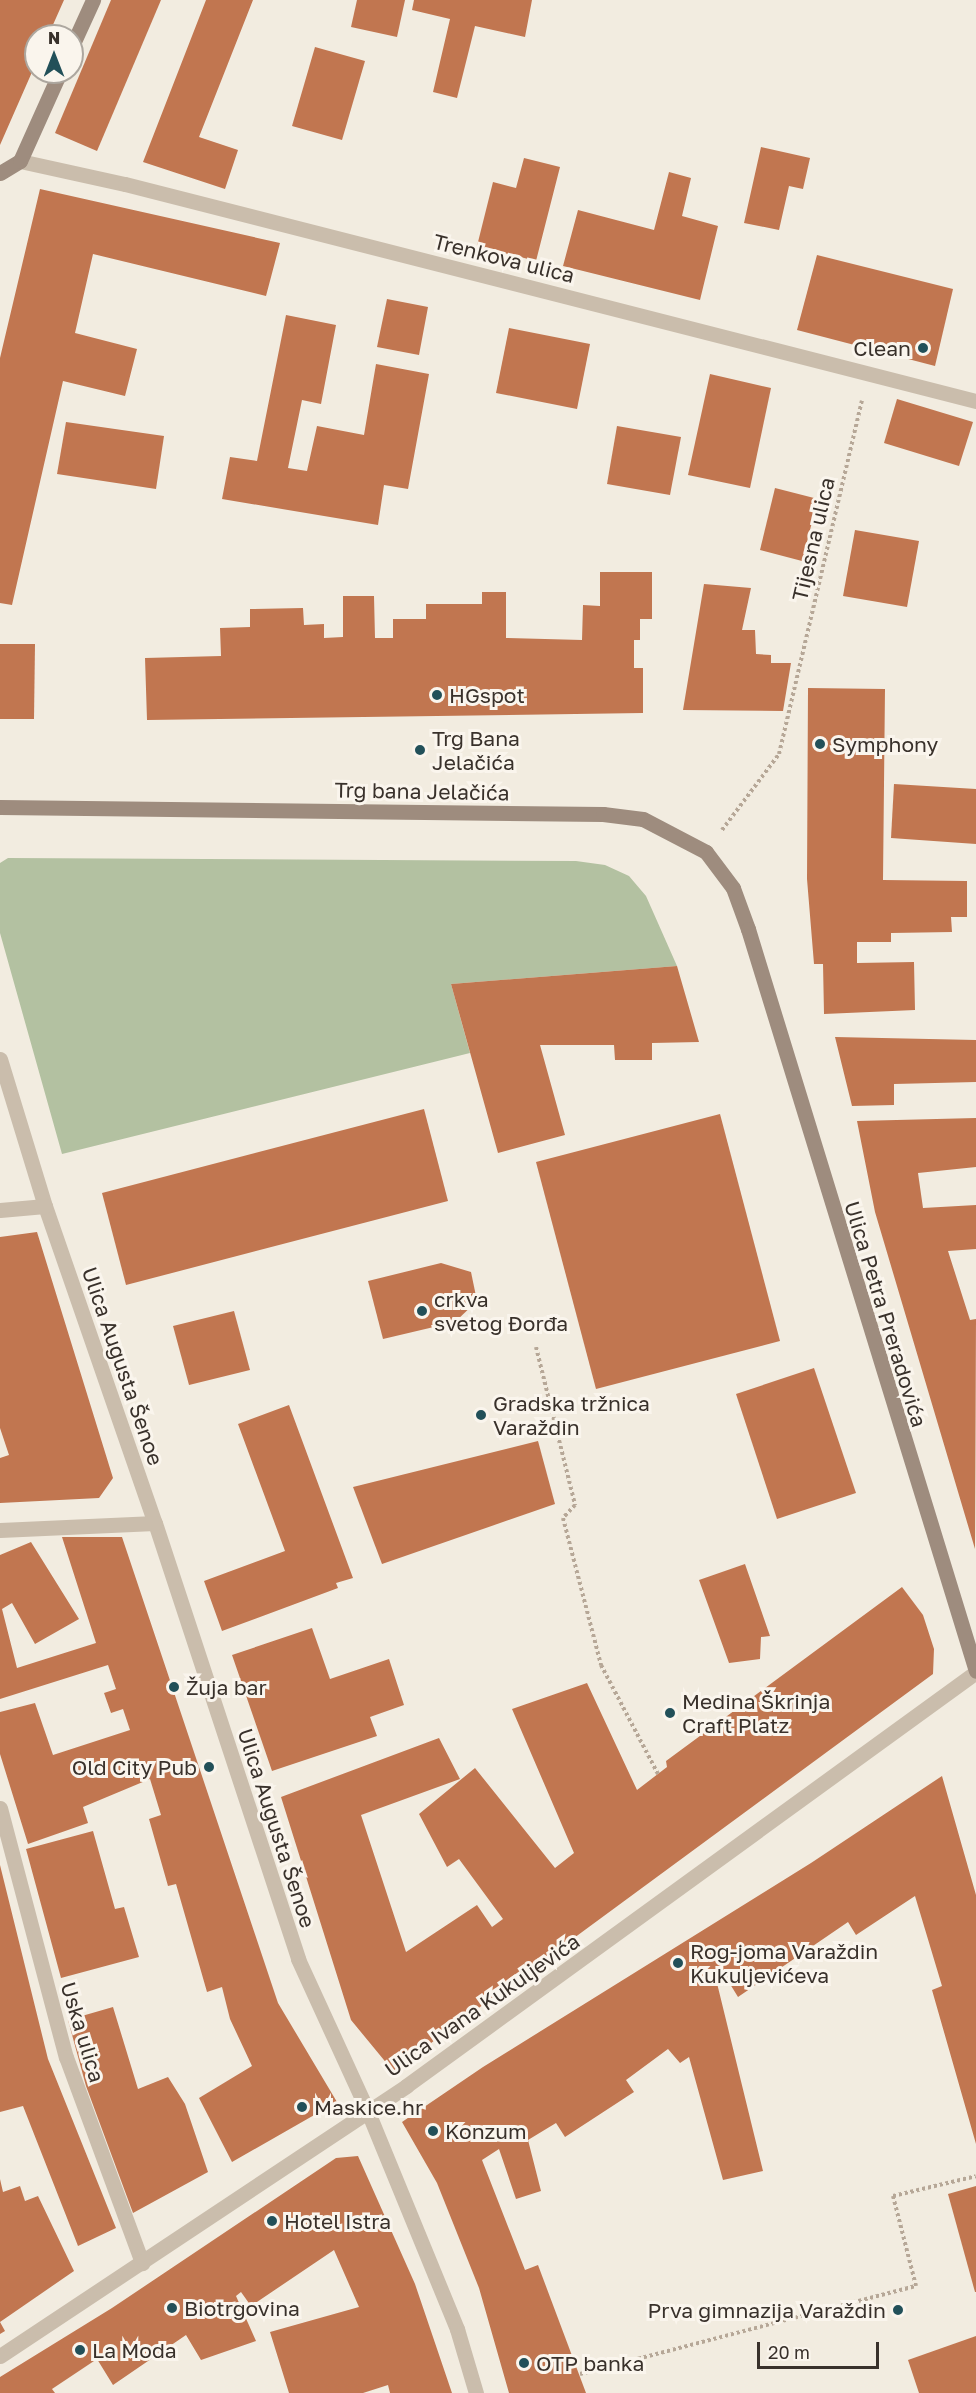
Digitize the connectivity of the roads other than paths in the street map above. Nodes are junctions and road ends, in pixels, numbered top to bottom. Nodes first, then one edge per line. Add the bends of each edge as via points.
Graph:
1 (93, 0) edge
2 (82, 24) edge
3 (55, 84) edge
4 (20, 161) junction
5 (0, 173) edge
6 (976, 401) edge
7 (0, 807) edge
8 (759, 969) joint
9 (0, 1059) edge
10 (45, 1206) junction
11 (0, 1210) edge
12 (155, 1523) junction
13 (0, 1530) edge
14 (976, 1671) edge
15 (0, 1808) edge
16 (368, 2112) junction
17 (142, 2263) junction
18 (0, 2356) edge
19 (476, 2393) edge

1 - 2 main road
3 - 4 main road
4 - 5 main road
4 - 6 street, Trenkova ulica
7 - 8 main road, Trg bana Jelačića via 603,814 643,819 706,852 732,888
8 - 14 main road, Ulica Petra Preradovića
9 - 10 street, Ulica Augusta Šenoe
10 - 11 street
10 - 12 street, Ulica Augusta Šenoe
12 - 13 street
12 - 16 street, Ulica Augusta Šenoe via 298,1959
14 - 16 street, Ulica Ivana Kukuljevića via 683,1888
15 - 17 street, Uska ulica via 66,2057
16 - 17 street, Ulica Ivana Kukuljevića
16 - 19 street, Ulica Augusta Šenoe via 457,2329
17 - 18 street, Ulica Ivana Kukuljevića

